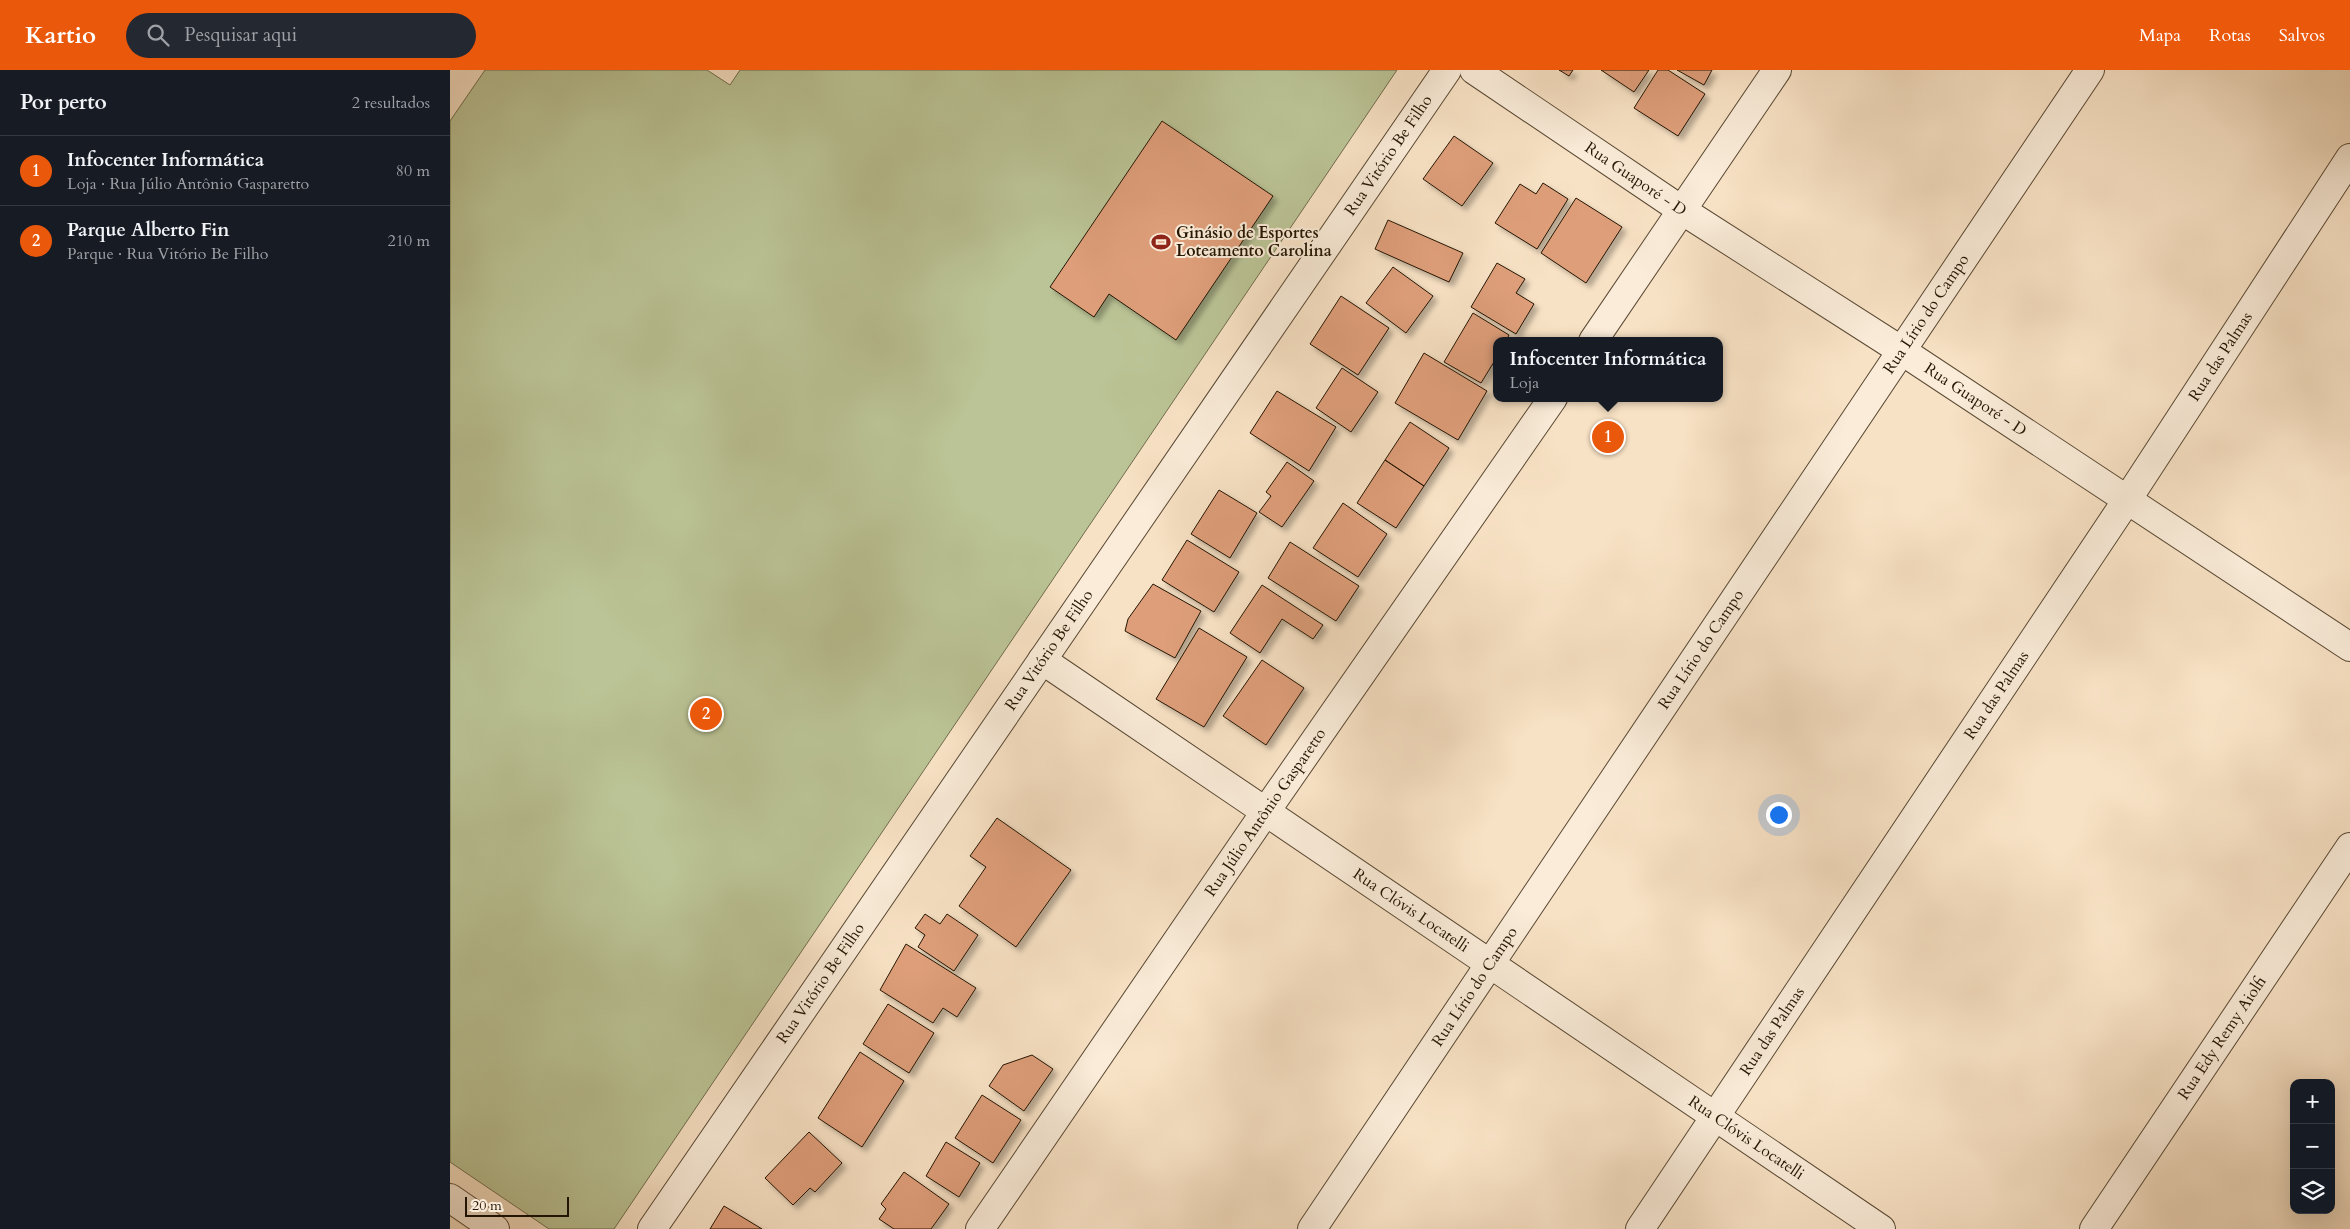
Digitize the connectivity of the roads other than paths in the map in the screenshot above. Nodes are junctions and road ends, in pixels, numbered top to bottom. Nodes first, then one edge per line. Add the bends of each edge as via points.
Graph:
1 (1447, 70) edge
2 (1474, 70) edge
3 (1777, 70) edge
4 (2090, 70) edge
5 (2350, 158) edge
6 (1683, 211) junction
7 (1595, 337) edge
8 (1902, 351) junction
9 (1550, 402) edge
10 (2127, 500) junction
11 (2350, 647) edge
12 (1042, 660) junction
13 (1266, 811) junction
14 (2350, 848) edge
15 (1490, 964) junction
16 (1715, 1116) junction
17 (450, 1198) edge
18 (495, 1229) edge
19 (652, 1229) edge
20 (980, 1229) edge
21 (1312, 1229) edge
22 (1640, 1229) edge
23 (1881, 1229) edge
24 (2094, 1229) edge

1 - 12 street, Rua Vitório Be Filho
2 - 6 street, Rua Guaporé - D
3 - 6 street
4 - 8 street, Rua Lírio do Campo
5 - 10 street, Rua das Palmas
6 - 7 street
6 - 8 street, Rua Guaporé - D
8 - 10 street, Rua Guaporé - D
8 - 15 street, Rua Lírio do Campo
9 - 13 street, Rua Júlio Antônio Gasparetto
10 - 11 street, Rua Guaporé - D
10 - 16 street, Rua das Palmas
12 - 13 street, Rua Clóvis Locatelli
12 - 19 street, Rua Vitório Be Filho
13 - 15 street, Rua Clóvis Locatelli
13 - 20 street, Rua Júlio Antônio Gasparetto
14 - 24 street, Rua Edy Remy Aiolfi
15 - 16 street, Rua Clóvis Locatelli
15 - 21 street, Rua Lírio do Campo
16 - 22 street, Rua das Palmas
16 - 23 street, Rua Clóvis Locatelli
17 - 18 street

